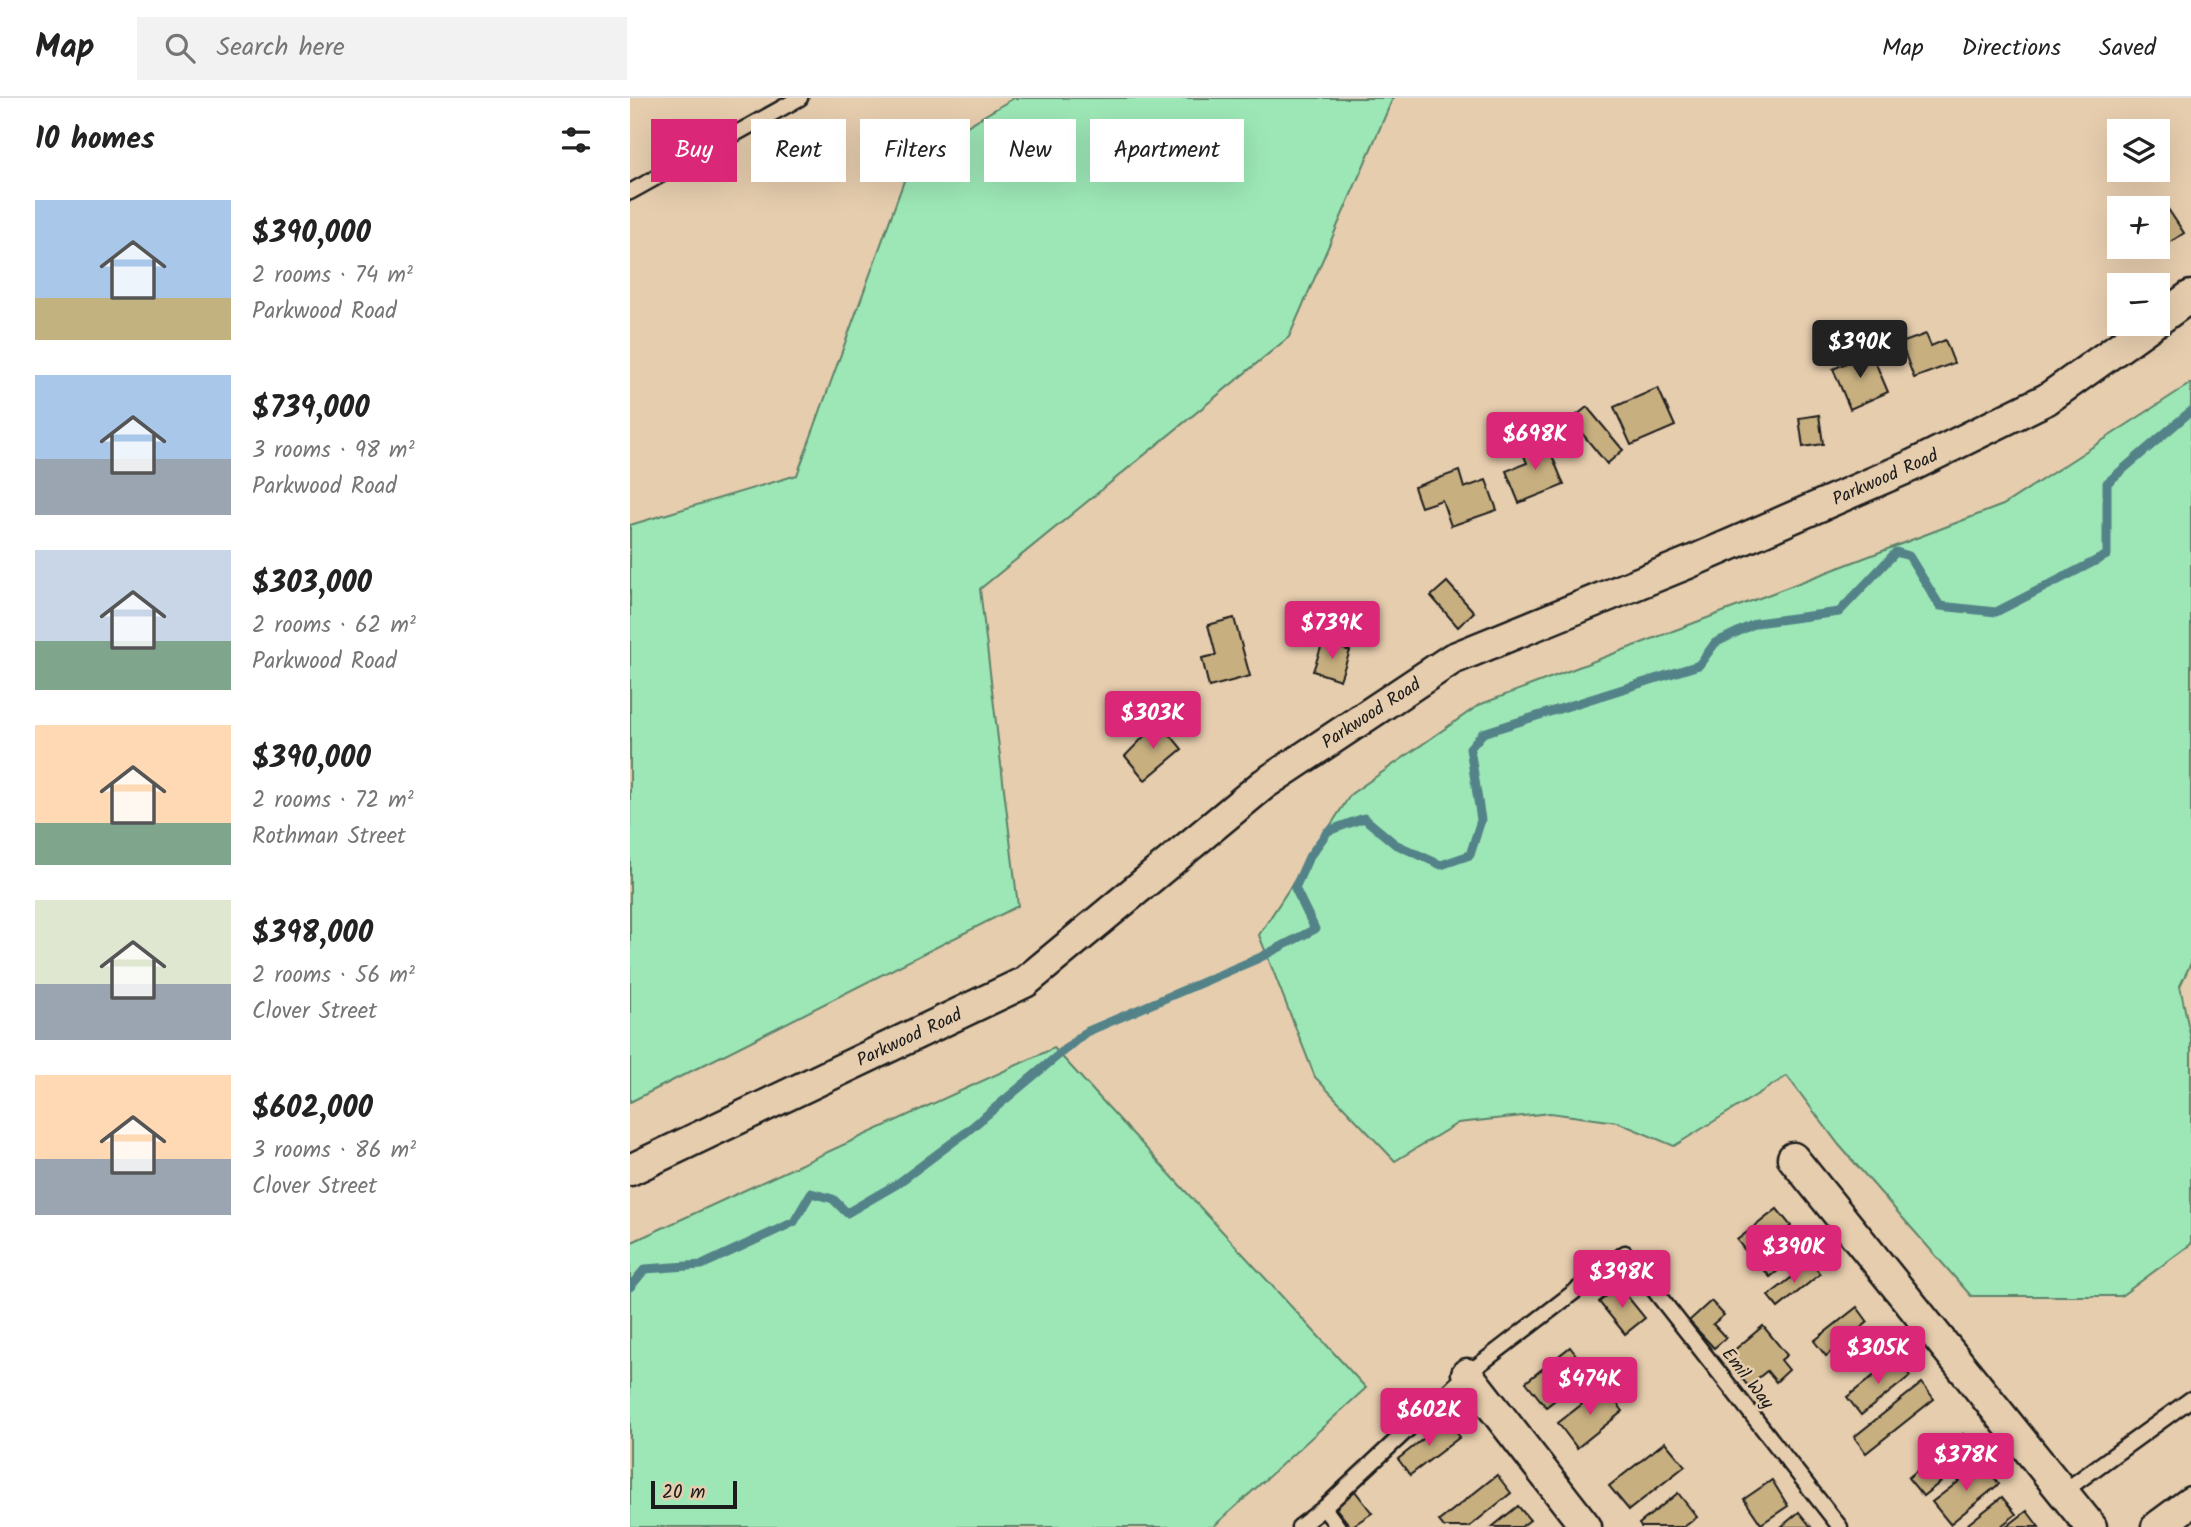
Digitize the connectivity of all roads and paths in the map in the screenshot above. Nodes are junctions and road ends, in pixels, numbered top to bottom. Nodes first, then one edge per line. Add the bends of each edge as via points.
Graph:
1 (800, 98) edge
2 (630, 192) edge
3 (2191, 296) edge
4 (2170, 311) edge
5 (2135, 336) edge
6 (1793, 1158) dead end
7 (630, 1170) edge
8 (1466, 1374) junction
9 (2191, 1399) edge
10 (2063, 1492) junction
11 (2191, 1502) edge
12 (1324, 1508) junction
13 (1299, 1527) edge
14 (1338, 1527) edge
15 (1586, 1527) edge
16 (1840, 1527) edge
17 (2091, 1527) edge
18 (2157, 1527) edge

1 - 2 lane
3 - 4 street
5 - 7 street, Parkwood Road via 2047,398 1909,467 1452,659 1264,784 1025,982
6 - 10 street
8 - 12 lane
8 - 15 street
8 - 16 lane, Emil Way via 1625,1253
9 - 10 lane
10 - 17 street
11 - 18 street
12 - 13 lane
12 - 14 lane

